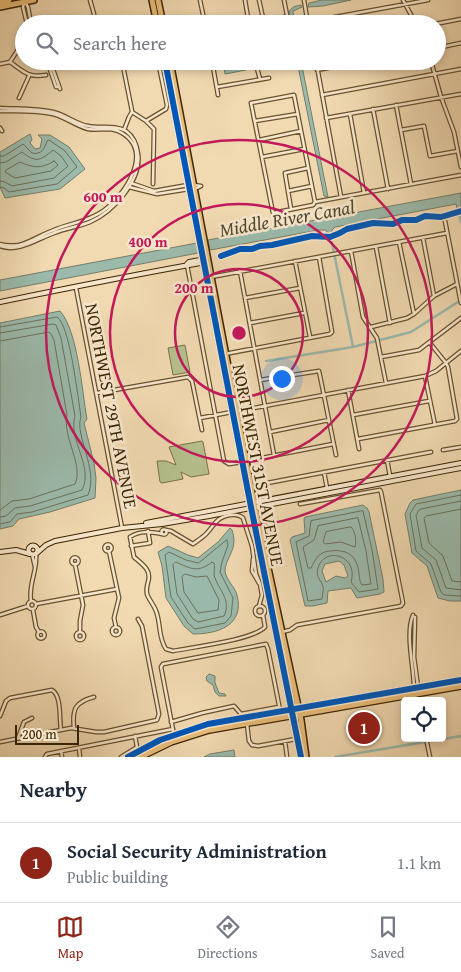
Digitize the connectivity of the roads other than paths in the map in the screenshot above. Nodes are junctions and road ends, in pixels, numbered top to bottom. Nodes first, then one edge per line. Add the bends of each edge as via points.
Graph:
1 (10, 0) edge
2 (34, 0) edge
3 (90, 0) edge
4 (152, 0) edge
5 (158, 0) edge
6 (200, 0) edge
7 (245, 0) edge
8 (259, 0) edge
9 (284, 0) edge
10 (304, 0) edge
11 (403, 0) edge
12 (428, 0) edge
13 (25, 1) edge
14 (0, 2) edge
15 (405, 4) junction
16 (0, 7) edge
17 (94, 14) dead end
18 (28, 15) edge
19 (155, 15) edge
20 (161, 15) edge
21 (203, 15) edge
22 (247, 15) edge
23 (262, 15) edge
24 (287, 15) edge
25 (307, 15) edge
26 (349, 15) edge
27 (411, 15) edge
28 (461, 19) edge
29 (446, 22) edge
30 (461, 43) edge
31 (446, 46) edge
32 (15, 54) edge
33 (10, 62) junction
34 (0, 64) edge
35 (15, 66) edge
36 (461, 69) edge
37 (21, 70) edge
38 (52, 70) edge
39 (124, 70) edge
40 (160, 70) edge
41 (167, 70) edge
42 (172, 70) edge
43 (213, 70) edge
44 (258, 70) edge
45 (318, 70) edge
46 (433, 70) edge
47 (434, 74) junction
48 (46, 75) dead end
49 (29, 76) junction
50 (269, 78) dead end
51 (260, 79) junction
52 (216, 87) junction
53 (59, 88) dead end
54 (461, 94) edge
55 (218, 95) dead end
56 (322, 95) junction
57 (441, 97) junction
58 (19, 98) dead end
59 (396, 105) junction
60 (0, 109) edge
61 (373, 109) junction
62 (132, 112) junction
63 (56, 114) junction
64 (298, 114) junction
65 (350, 114) junction
66 (326, 118) junction
67 (146, 121) junction
68 (255, 121) junction
69 (124, 130) junction
70 (401, 130) junction
71 (301, 131) junction
72 (259, 140) junction
73 (304, 149) junction
74 (458, 151) junction
75 (262, 157) junction
76 (461, 167) edge
77 (308, 168) junction
78 (461, 175) edge
79 (131, 183) junction
80 (153, 184) dead end
81 (411, 184) junction
82 (312, 186) junction
83 (129, 187) junction
84 (191, 187) junction
85 (388, 188) junction
86 (288, 191) junction
87 (364, 193) junction
88 (341, 197) junction
89 (315, 202) junction
90 (291, 210) junction
91 (445, 221) dead end
92 (447, 233) junction
93 (423, 238) junction
94 (399, 242) junction
95 (0, 245) edge
96 (376, 247) junction
97 (351, 251) junction
98 (319, 257) junction
99 (206, 261) junction
100 (295, 261) junction
101 (187, 264) junction
102 (240, 271) junction
103 (211, 277) junction
104 (457, 284) junction
105 (76, 288) junction
106 (300, 288) junction
107 (434, 296) junction
108 (245, 298) junction
109 (460, 298) edge
110 (0, 302) edge
111 (461, 303) edge
112 (304, 313) junction
113 (414, 314) junction
114 (461, 318) edge
115 (250, 323) junction
116 (390, 323) junction
117 (371, 326) junction
118 (310, 337) junction
119 (430, 343) junction
120 (254, 348) junction
121 (461, 351) edge
122 (224, 354) junction
123 (382, 357) junction
124 (446, 363) junction
125 (425, 376) junction
126 (260, 380) junction
127 (386, 383) junction
128 (348, 390) junction
129 (97, 393) junction
130 (324, 394) junction
131 (429, 401) junction
132 (265, 405) junction
133 (235, 411) junction
134 (216, 415) junction
135 (353, 415) junction
136 (200, 418) junction
137 (329, 420) junction
138 (435, 425) junction
139 (202, 430) dead end
140 (270, 432) junction
141 (358, 439) junction
142 (334, 444) junction
143 (461, 447) edge
144 (359, 449) dead end
145 (443, 450) dead end
146 (431, 452) dead end
147 (274, 455) junction
148 (336, 456) dead end
149 (387, 460) junction
150 (244, 461) junction
151 (461, 463) edge
152 (461, 468) edge
153 (324, 472) junction
154 (391, 478) junction
155 (262, 484) dead end
156 (328, 490) junction
157 (330, 499) junction
158 (300, 504) dead end
159 (252, 505) junction
160 (122, 528) junction
161 (162, 529) junction
162 (148, 532) junction
163 (46, 545) junction
164 (35, 546) junction
165 (131, 546) junction
166 (29, 547) junction
167 (16, 550) junction
168 (109, 551) dead end
169 (0, 552) edge
170 (34, 553) junction
171 (75, 564) dead end
172 (116, 589) junction
173 (81, 596) junction
174 (31, 601) junction
175 (36, 604) junction
176 (28, 606) junction
177 (262, 607) junction
178 (33, 609) junction
179 (271, 609) junction
180 (264, 614) junction
181 (0, 615) edge
182 (138, 619) dead end
183 (116, 627) dead end
184 (39, 632) dead end
185 (80, 632) dead end
186 (278, 632) junction
187 (461, 683) edge
188 (417, 690) junction
189 (94, 697) dead end
190 (416, 697) edge
191 (419, 697) edge
192 (280, 709) junction
193 (295, 712) junction
194 (0, 716) edge
195 (32, 718) dead end
196 (171, 722) junction
197 (246, 723) junction
198 (74, 728) junction
199 (61, 730) junction
200 (174, 734) junction
201 (135, 736) junction
202 (18, 738) junction
203 (298, 738) junction
204 (285, 741) junction
205 (0, 742) edge
206 (427, 742) edge
207 (78, 748) junction
208 (61, 751) junction
209 (143, 755) edge
210 (45, 756) edge
211 (62, 757) edge
212 (80, 757) edge
213 (121, 757) edge
214 (128, 757) edge
215 (287, 757) edge
216 (301, 757) edge
217 (306, 757) edge
218 (430, 757) edge

1 - 14 main road
2 - 13 main road
3 - 17 street
4 - 19 main road
5 - 20 main road
6 - 21 street
7 - 22 street
8 - 23 street
9 - 24 street
10 - 25 street
11 - 15 street
12 - 15 street
13 - 16 main road
13 - 18 street
15 - 26 street
15 - 27 street
28 - 29 street
30 - 31 street
32 - 33 street
33 - 34 street
33 - 35 street
36 - 47 street
37 - 49 street
38 - 53 street
39 - 62 street
40 - 67 street via 167,106
41 - 84 main road, NORTHWEST 31ST AVENUE
42 - 84 main road, NORTHWEST 31ST AVENUE
43 - 52 street
44 - 51 street
45 - 56 street
46 - 47 street
47 - 56 street
47 - 57 street
48 - 49 street
49 - 58 street
50 - 51 street
51 - 52 street
52 - 55 street
54 - 57 street
56 - 66 street
57 - 59 street
57 - 74 street
59 - 61 street
59 - 70 street
60 - 63 street
61 - 65 street
61 - 85 street
62 - 67 street
62 - 69 street
63 - 69 street via 89,126
63 - 95 street via 88,129 123,133 135,149 134,172 117,198 93,218 21,244
64 - 68 street
64 - 68 street via 294,95 251,103
64 - 71 street
65 - 66 street
65 - 87 street
66 - 88 street
67 - 80 street via 154,129
68 - 72 street
69 - 79 street via 133,138 138,156 137,170
70 - 74 street via 424,126 430,156
70 - 81 street
71 - 72 street
71 - 73 street
72 - 75 street
73 - 75 street
73 - 77 street
74 - 76 street
75 - 90 street via 273,213
77 - 82 street
77 - 86 street via 286,173
78 - 81 street
79 - 83 street
79 - 84 street via 153,191
81 - 85 street
82 - 86 street
82 - 89 street
83 - 84 street via 157,194
83 - 95 street via 111,208 91,221 18,248
84 - 99 main road, NORTHWEST 31ST AVENUE
85 - 87 street
86 - 90 street
87 - 88 street
88 - 89 street
89 - 90 street
91 - 92 street
92 - 93 street
92 - 104 street
93 - 94 street
93 - 107 street
94 - 96 street
94 - 113 street
96 - 97 street
96 - 116 street
97 - 98 street
97 - 117 street via 364,317
98 - 100 street
98 - 118 street via 332,332
99 - 101 street
99 - 103 main road, NORTHWEST 31ST AVENUE
99 - 122 main road, NORTHWEST 31ST AVENUE
100 - 102 street
100 - 106 street
101 - 105 street
101 - 134 street
102 - 103 street
102 - 108 street
103 - 122 main road, NORTHWEST 31ST AVENUE
104 - 107 street
104 - 109 street
105 - 110 street
105 - 129 street, NORTHWEST 29TH AVENUE
106 - 108 street
106 - 112 street
107 - 113 street
108 - 115 street
109 - 111 street
112 - 115 street
112 - 118 street
113 - 116 street
114 - 119 street
115 - 120 street
116 - 117 street
117 - 123 street
118 - 120 street
119 - 123 street via 419,350
119 - 124 street
120 - 122 street
120 - 126 street
121 - 124 street
122 - 133 main road, NORTHWEST 31ST AVENUE
123 - 127 street
124 - 125 street
124 - 138 street via 457,419
125 - 127 street
125 - 131 street
126 - 130 street via 318,371
126 - 132 street
127 - 128 street
128 - 130 street
128 - 135 street
129 - 136 street via 188,376
129 - 160 street, NORTHWEST 29TH AVENUE
130 - 132 street
130 - 137 street
131 - 135 street
131 - 138 street
132 - 133 street
132 - 140 street
133 - 134 street
133 - 150 main road, NORTHWEST 31ST AVENUE
134 - 136 street
134 - 150 street via 226,463
135 - 141 street
136 - 139 street
137 - 140 street
137 - 142 street
138 - 141 street
140 - 147 street
141 - 144 street
142 - 147 street
142 - 148 street
143 - 145 street
146 - 149 street
147 - 150 street
149 - 153 street
149 - 154 street
150 - 159 main road, NORTHWEST 31ST AVENUE
151 - 154 street
152 - 154 street
153 - 155 street
153 - 156 street
154 - 156 street
156 - 157 street
156 - 159 street
157 - 158 street
157 - 186 street via 377,489 381,492 403,602 401,606 296,625
159 - 161 street
159 - 179 main road, NORTHWEST 31ST AVENUE
159 - 186 main road, NORTHWEST 31ST AVENUE
160 - 161 street
160 - 163 street
161 - 162 street
161 - 177 street via 193,544 217,520 241,515 250,538 254,558 252,571 260,584
162 - 165 street via 132,534
162 - 165 street via 150,543
163 - 164 street
163 - 170 street
164 - 166 street
164 - 170 street
165 - 180 street via 134,557 146,566 149,580 146,590 156,610 166,649 173,651 255,633 265,627
166 - 167 street
166 - 170 street via 28,550
167 - 169 street
167 - 170 street
168 - 172 street
170 - 174 street via 36,568
171 - 173 street
172 - 173 street
172 - 183 street via 119,598 114,618
173 - 175 street
173 - 185 street via 84,605
174 - 175 street
174 - 176 street
175 - 178 street
176 - 178 street
176 - 181 street
177 - 179 street
177 - 180 street
177 - 180 street via 255,610 255,614
178 - 184 street
179 - 180 street
179 - 186 main road, NORTHWEST 31ST AVENUE
182 - 198 street via 144,634 158,719 101,732
186 - 193 main road, NORTHWEST 31ST AVENUE
187 - 188 highway
187 - 188 highway via 450,688
188 - 188 street via 414,657 415,616 411,619 410,651
188 - 190 street
188 - 191 street
188 - 193 highway
189 - 198 street via 76,707
192 - 193 highway
192 - 196 street via 241,714 234,706
192 - 196 street via 264,644 162,665
192 - 200 highway
193 - 197 highway
193 - 203 main road, NORTHWEST 31ST AVENUE
193 - 217 main road, NORTHWEST 31ST AVENUE
194 - 199 street via 10,698 52,690 59,704
195 - 202 street via 24,723
196 - 200 street
197 - 200 highway
197 - 204 street via 252,745
198 - 199 street
199 - 202 street
200 - 201 street
200 - 209 highway
200 - 214 highway
201 - 207 street
201 - 213 street via 137,748
202 - 205 street
203 - 204 street
203 - 216 main road, NORTHWEST 31ST AVENUE
204 - 215 street
206 - 218 street
207 - 208 street
207 - 212 street
208 - 210 street
208 - 211 street

